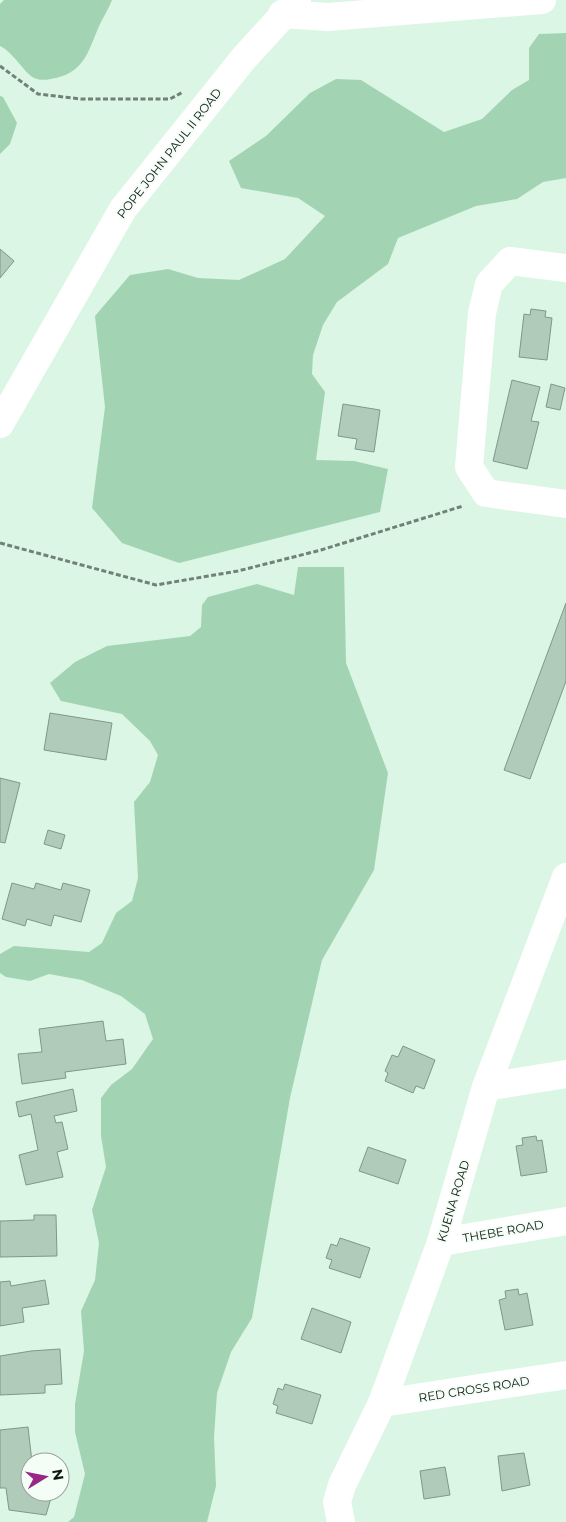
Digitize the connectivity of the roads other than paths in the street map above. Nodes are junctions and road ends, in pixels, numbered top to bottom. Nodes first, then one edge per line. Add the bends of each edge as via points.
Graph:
1 (542, 0) edge
2 (290, 7) edge
3 (566, 268) edge
4 (0, 424) edge
5 (566, 504) edge
6 (566, 877) edge
7 (566, 1074) edge
8 (486, 1087) junction
9 (566, 1221) edge
10 (441, 1242) junction
11 (566, 1375) edge
12 (382, 1403) junction
13 (341, 1522) edge

1 - 2 street via 328,17
2 - 4 street, POPE JOHN PAUL II ROAD via 238,65 123,209
3 - 5 street via 510,261 489,284 482,312 469,467 486,493
6 - 8 street, KUENA ROAD
7 - 8 street
8 - 10 street, KUENA ROAD
9 - 10 street, THEBE ROAD
10 - 12 street, KUENA ROAD
11 - 12 street, RED CROSS ROAD
12 - 13 street, KUENA ROAD via 336,1502

